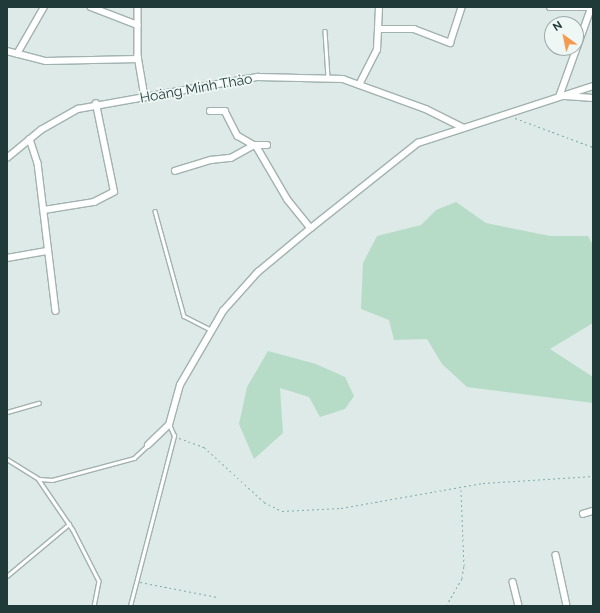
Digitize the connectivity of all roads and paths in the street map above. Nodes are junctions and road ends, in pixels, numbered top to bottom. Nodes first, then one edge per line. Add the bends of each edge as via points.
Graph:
1 (44, 7) edge
2 (91, 7) edge
3 (138, 7) edge
4 (378, 7) edge
5 (462, 7) edge
6 (550, 7) edge
7 (592, 7) edge
8 (138, 25) junction
9 (378, 29) junction
10 (325, 31) dead end
11 (7, 51) edge
12 (17, 54) junction
13 (138, 59) junction
14 (328, 78) junction
15 (358, 85) junction
16 (593, 86) edge
17 (560, 96) junction
18 (145, 97) junction
19 (593, 98) edge
20 (96, 104) junction
21 (210, 110) dead end
22 (509, 116) junction
23 (464, 128) junction
24 (30, 139) junction
25 (254, 145) junction
26 (267, 145) dead end
27 (593, 147) edge
28 (7, 158) edge
29 (175, 171) dead end
30 (44, 210) junction
31 (154, 211) dead end
32 (311, 228) junction
33 (46, 250) junction
34 (7, 258) edge
35 (56, 311) dead end
36 (212, 330) junction
37 (39, 404) dead end
38 (7, 412) edge
39 (168, 425) junction
40 (174, 436) junction
41 (148, 445) joint
42 (7, 459) edge
43 (593, 476) edge
44 (39, 480) junction
45 (461, 488) junction
46 (593, 511) edge
47 (583, 514) dead end
48 (69, 524) junction
49 (556, 555) dead end
50 (7, 576) edge
51 (139, 582) junction
52 (513, 582) dead end
53 (218, 596) dead end
54 (94, 606) edge
55 (130, 606) edge
56 (446, 606) edge
57 (519, 606) edge
58 (567, 606) edge

1 - 12 street
2 - 8 street
3 - 8 street
4 - 9 street
5 - 9 street via 450,43 414,29
6 - 7 street
7 - 17 street
8 - 13 street
9 - 15 street via 377,50
10 - 14 lane
11 - 12 street
12 - 13 street via 46,60
13 - 18 street
14 - 15 street, Hoàng Minh Thảo
14 - 18 street, Hoàng Minh Thảo via 247,78
15 - 23 street, Hoàng Minh Thảo via 426,109
16 - 17 street
17 - 19 street
17 - 22 street
18 - 20 street, Hoàng Minh Thảo
20 - 24 street, Hoàng Minh Thảo via 68,113
20 - 30 street via 114,192 94,202
21 - 25 street via 225,111 238,136
22 - 23 street
22 - 27 path
23 - 32 street via 418,143
24 - 28 street, Hoàng Minh Thảo
24 - 30 street via 36,152
25 - 26 street
25 - 29 street via 231,158 211,160
25 - 32 street via 288,200
30 - 33 street
31 - 36 lane via 184,316
32 - 36 street via 242,288
33 - 34 street
33 - 35 street
36 - 39 street via 180,385
37 - 38 lane
39 - 40 lane
39 - 41 street
40 - 45 path via 204,447 264,502 282,511 341,508
40 - 51 lane
41 - 44 lane via 134,458 122,462 66,478
42 - 44 lane
43 - 45 path via 483,483
44 - 48 lane
45 - 56 path via 464,566 462,578
46 - 47 street
48 - 50 lane
48 - 54 lane via 98,581
49 - 58 street
51 - 53 path
51 - 55 lane
52 - 57 street

